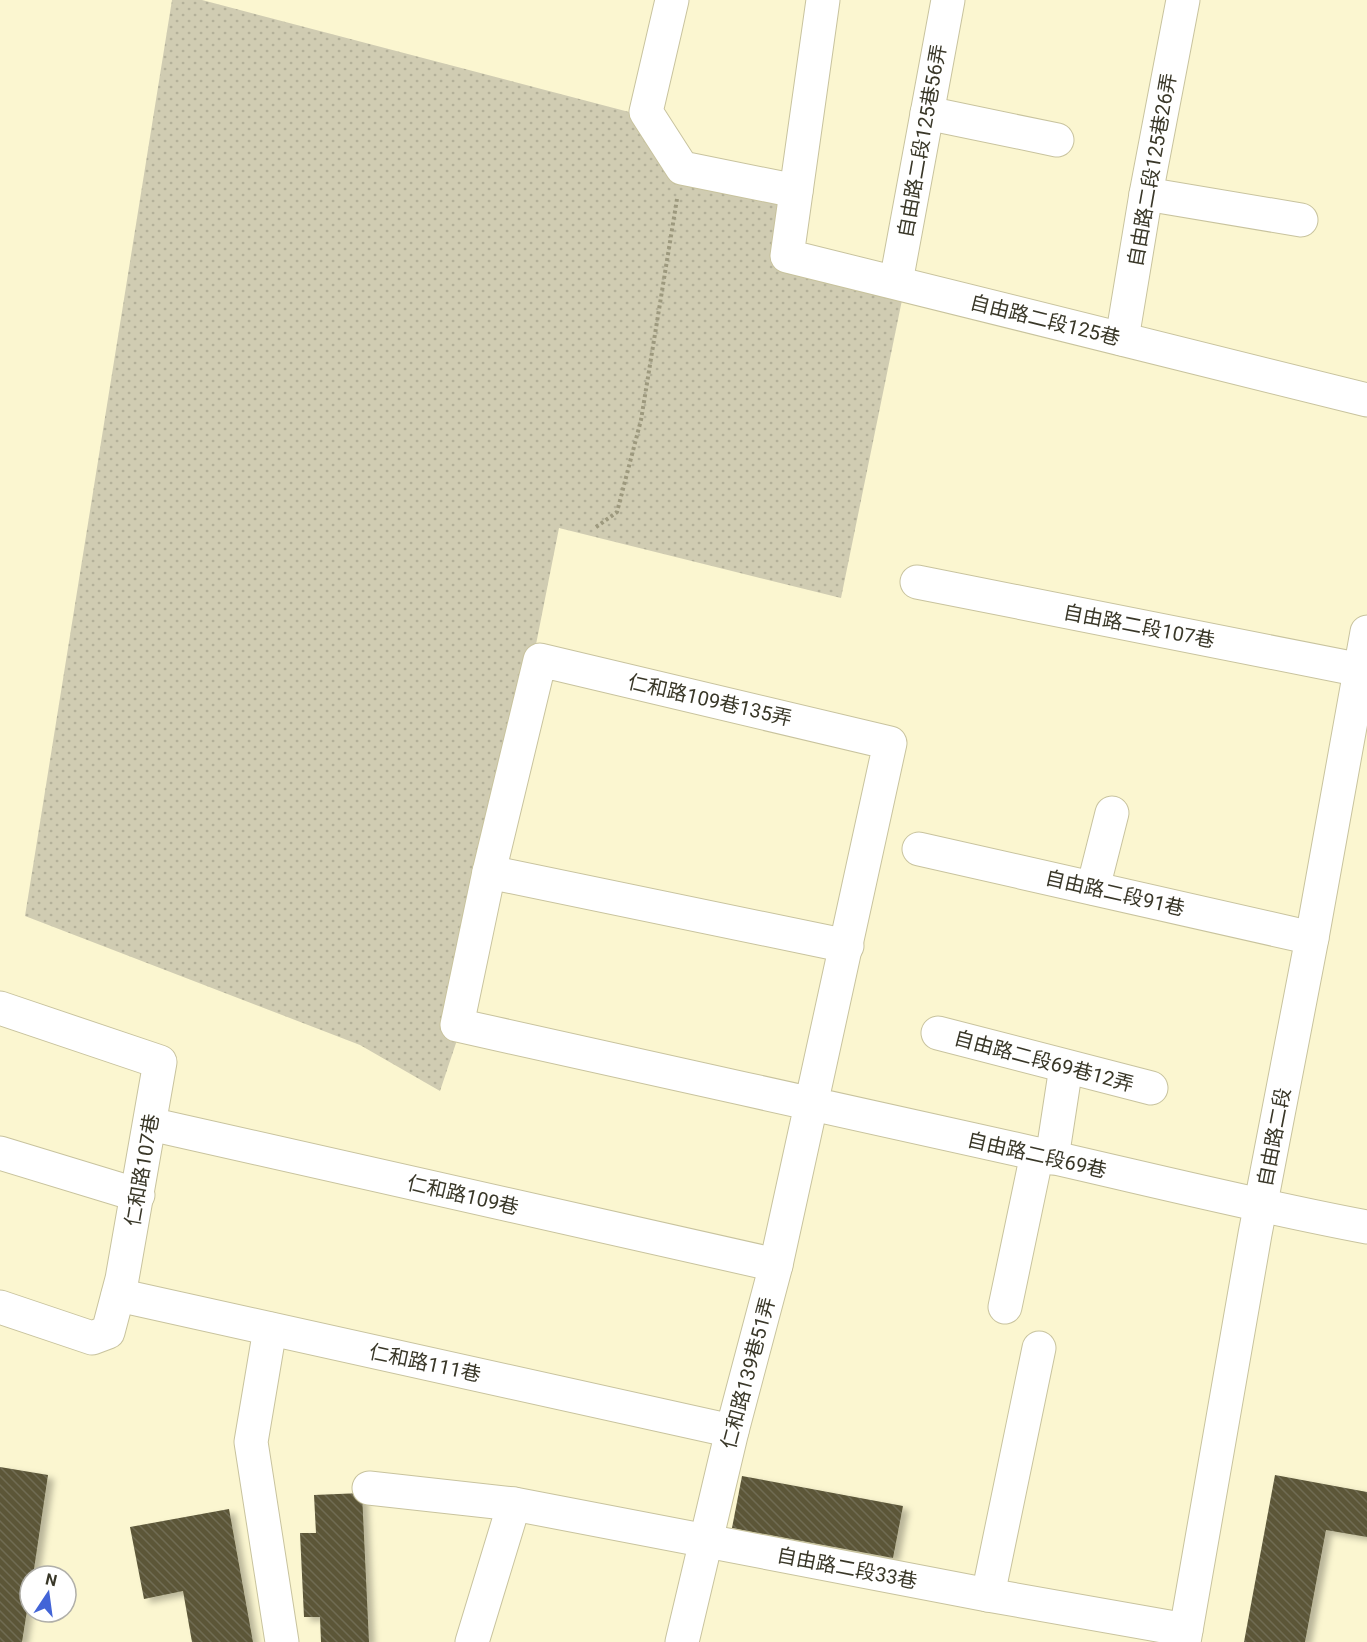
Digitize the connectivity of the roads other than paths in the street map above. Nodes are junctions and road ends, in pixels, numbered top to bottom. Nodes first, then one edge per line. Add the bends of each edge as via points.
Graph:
1 (672, 0) edge
2 (823, 0) edge
3 (948, 0) edge
4 (1183, 0) edge
5 (927, 113) junction
6 (1057, 140) dead end
7 (796, 191) junction
8 (1146, 194) junction
9 (1301, 220) dead end
10 (896, 282) junction
11 (1122, 339) junction
12 (1367, 400) edge
13 (917, 582) dead end
14 (1367, 632) edge
15 (1361, 670) junction
16 (1112, 813) dead end
17 (919, 849) dead end
18 (489, 872) junction
19 (1093, 888) junction
20 (1312, 938) junction
21 (847, 946) junction
22 (0, 1008) edge
23 (938, 1033) dead end
24 (1066, 1066) junction
25 (1151, 1088) dead end
26 (813, 1104) junction
27 (150, 1124) junction
28 (0, 1154) edge
29 (1044, 1156) junction
30 (138, 1195) junction
31 (1261, 1206) junction
32 (1367, 1227) edge
33 (776, 1265) junction
34 (118, 1295) junction
35 (0, 1307) edge
36 (1005, 1307) dead end
37 (270, 1329) junction
38 (1040, 1348) dead end
39 (732, 1431) junction
40 (369, 1488) dead end
41 (513, 1504) junction
42 (706, 1540) junction
43 (988, 1595) junction
44 (1185, 1636) edge
45 (282, 1642) edge
46 (472, 1642) edge
47 (681, 1642) edge

1 - 7 street via 646,112 682,168
2 - 7 street
3 - 5 street, 自由路二段125巷56弄
4 - 8 street, 自由路二段125巷26弄
5 - 6 street
5 - 10 street, 自由路二段125巷56弄
7 - 10 street, 自由路二段125巷 via 787,256
8 - 9 street
8 - 11 street, 自由路二段125巷26弄
10 - 11 street, 自由路二段125巷
11 - 12 street, 自由路二段125巷
13 - 15 street, 自由路二段107巷
14 - 15 street, 自由路二段
15 - 20 street, 自由路二段
16 - 19 street
17 - 19 street, 自由路二段91巷
18 - 21 street
18 - 21 street, 仁和路109巷135弄 via 540,660 890,743
18 - 26 street, 仁和路109巷135弄 via 457,1025
19 - 20 street, 自由路二段91巷
20 - 31 street, 自由路二段
21 - 26 street, 仁和路109巷135弄
22 - 27 street, 仁和路107巷 via 160,1062
23 - 24 street, 自由路二段69巷12弄
24 - 25 street, 自由路二段69巷12弄
24 - 29 street
26 - 29 street, 自由路二段69巷
26 - 33 street, 仁和路139巷51弄
27 - 30 street, 仁和路107巷
27 - 33 street, 仁和路109巷
28 - 30 street
29 - 31 street, 自由路二段69巷
29 - 36 street
30 - 34 street, 仁和路107巷
31 - 32 street, 自由路二段69巷
31 - 44 street, 自由路二段
33 - 39 street, 仁和路139巷51弄
34 - 35 street, 仁和路107巷 via 108,1332 92,1338
34 - 37 street, 仁和路111巷
37 - 39 street, 仁和路111巷
37 - 45 street via 251,1442
38 - 43 street
39 - 42 street, 仁和路139巷51弄
40 - 41 street, 自由路二段33巷
41 - 42 street, 自由路二段33巷
41 - 46 street
42 - 43 street, 自由路二段33巷
42 - 47 street, 仁和路139巷51弄
43 - 44 street, 自由路二段33巷

